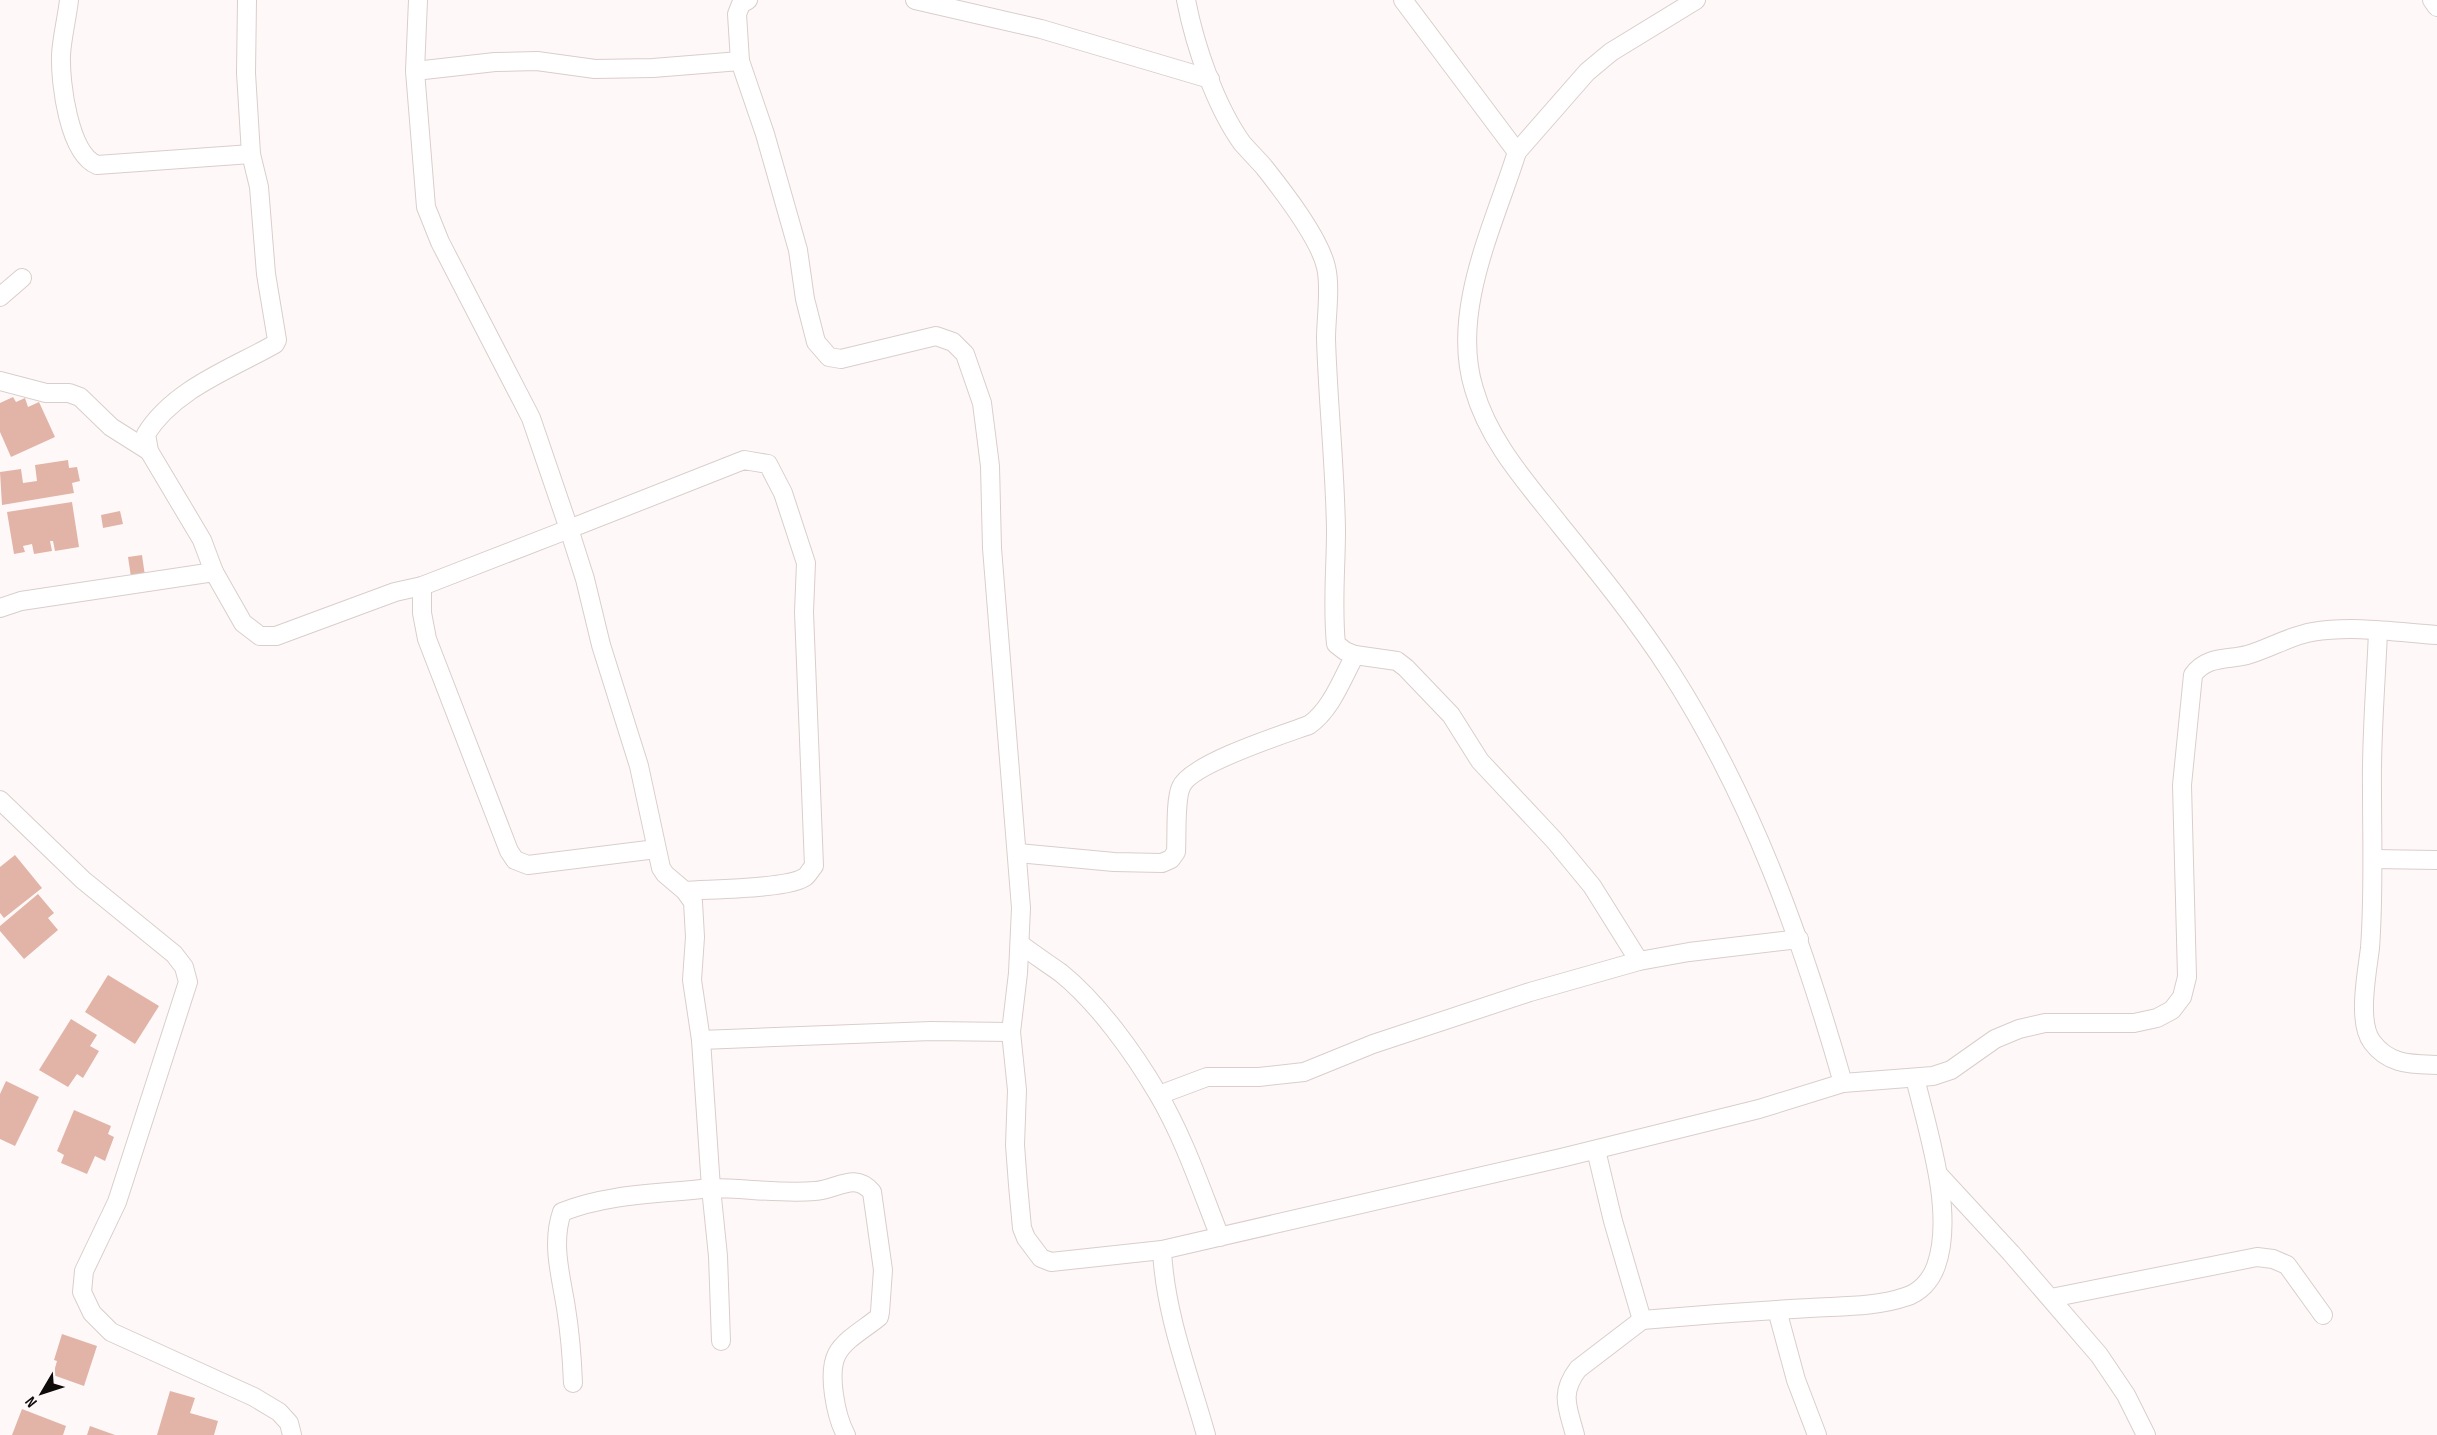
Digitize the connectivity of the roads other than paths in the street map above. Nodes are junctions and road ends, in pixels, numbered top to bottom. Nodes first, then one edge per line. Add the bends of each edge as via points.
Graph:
1 (69, 0) edge
2 (247, 0) edge
3 (418, 0) edge
4 (748, 0) edge
5 (915, 0) edge
6 (1186, 0) edge
7 (1403, 0) edge
8 (1696, 0) edge
9 (2432, 0) edge
10 (2437, 7) edge
11 (740, 61) junction
12 (415, 71) junction
13 (1210, 79) junction
14 (1517, 152) junction
15 (251, 154) junction
16 (22, 278) dead end
17 (0, 297) edge
18 (0, 381) edge
19 (149, 451) junction
20 (569, 529) junction
21 (214, 572) junction
22 (422, 586) junction
23 (0, 608) edge
24 (2378, 631) junction
25 (2437, 634) edge
26 (1355, 655) junction
27 (0, 800) edge
28 (656, 849) junction
29 (1018, 853) junction
30 (2373, 860) junction
31 (2437, 860) edge
32 (685, 891) junction
33 (1799, 939) junction
34 (1020, 944) junction
35 (1639, 961) junction
36 (1011, 1032) junction
37 (701, 1040) junction
38 (2437, 1065) edge
39 (1915, 1078) junction
40 (1843, 1083) junction
41 (1159, 1095) junction
42 (1596, 1150) junction
43 (1938, 1174) junction
44 (711, 1188) junction
45 (1220, 1237) junction
46 (1162, 1250) junction
47 (2051, 1298) junction
48 (1777, 1310) junction
49 (2323, 1315) dead end
50 (1642, 1320) junction
51 (721, 1341) dead end
52 (573, 1383) dead end
53 (292, 1435) edge
54 (846, 1435) edge
55 (1206, 1435) edge
56 (1575, 1435) edge
57 (1817, 1435) edge
58 (2146, 1435) edge

1 - 15 street via 61,56 65,102 73,132 90,162 97,165
2 - 15 street
3 - 12 street
4 - 11 street via 741,4 737,14
5 - 13 street via 1041,29
6 - 13 street
7 - 14 street
8 - 14 street via 1611,52 1587,72
9 - 10 street
11 - 12 street via 595,69 537,61 495,62
11 - 29 street via 798,250 810,321 821,351 841,359 936,336 953,342 965,354 982,403 990,466 992,548
12 - 20 street via 426,207 440,242 531,418
13 - 26 street via 1231,124 1288,199 1321,252 1326,269 1336,532 1333,615 1336,644
14 - 33 street via 1473,284 1468,324 1473,388 1504,454 1670,671 1736,785
15 - 19 street via 259,187 266,274 277,340 171,404 146,434
16 - 17 street
18 - 19 street via 80,397 111,427
19 - 21 street via 202,540
20 - 22 street
20 - 28 street via 639,766
20 - 32 street via 744,460 768,464 797,531 806,563 804,612 813,866 805,877 780,884
21 - 22 street via 243,623 260,636 276,636 395,592
21 - 23 street via 21,601
22 - 28 street via 427,639 515,860 528,865
24 - 25 street
24 - 30 street
24 - 39 street via 2311,632 2246,656 2205,663 2193,675 2182,785 2187,977 2182,997 2172,1010 2134,1023 2045,1023 2019,1029 1995,1039 1951,1070 1934,1077
26 - 29 street via 1318,719 1215,761 1189,777 1181,786 1176,852 1171,859 1162,863
26 - 35 street via 1397,662 1451,715 1480,761 1592,886
27 - 53 street via 83,880 174,954 184,967 188,982 117,1202 84,1271 82,1292 92,1313 111,1332 254,1397 279,1412 290,1424
28 - 32 street via 664,874
29 - 34 street
30 - 31 street
30 - 38 street via 2364,1014 2370,1041 2386,1057 2399,1063
32 - 37 street via 693,902 692,980
33 - 35 street
33 - 40 street
34 - 36 street
34 - 41 street via 1062,975 1106,1019
35 - 41 street via 1373,1044 1304,1072 1207,1077
36 - 37 street via 931,1031
36 - 46 street via 1017,1089 1018,1185 1026,1238 1041,1258 1051,1262
37 - 44 street
39 - 40 street
39 - 43 street
40 - 42 street via 1759,1109
41 - 45 street
42 - 45 street
42 - 50 street
43 - 47 street
43 - 48 street via 1943,1220 1938,1256 1931,1276 1920,1290 1905,1298
44 - 51 street
44 - 52 street via 613,1198 562,1212 556,1245
44 - 54 street via 817,1191 857,1182 872,1192 883,1270 880,1312 836,1356 834,1403
45 - 46 street
46 - 55 street via 1164,1282 1176,1333
47 - 49 street via 2256,1257 2287,1265
47 - 58 street via 2099,1355 2126,1395
48 - 50 street
48 - 57 street via 1799,1391
50 - 56 street via 1571,1379 1565,1398

